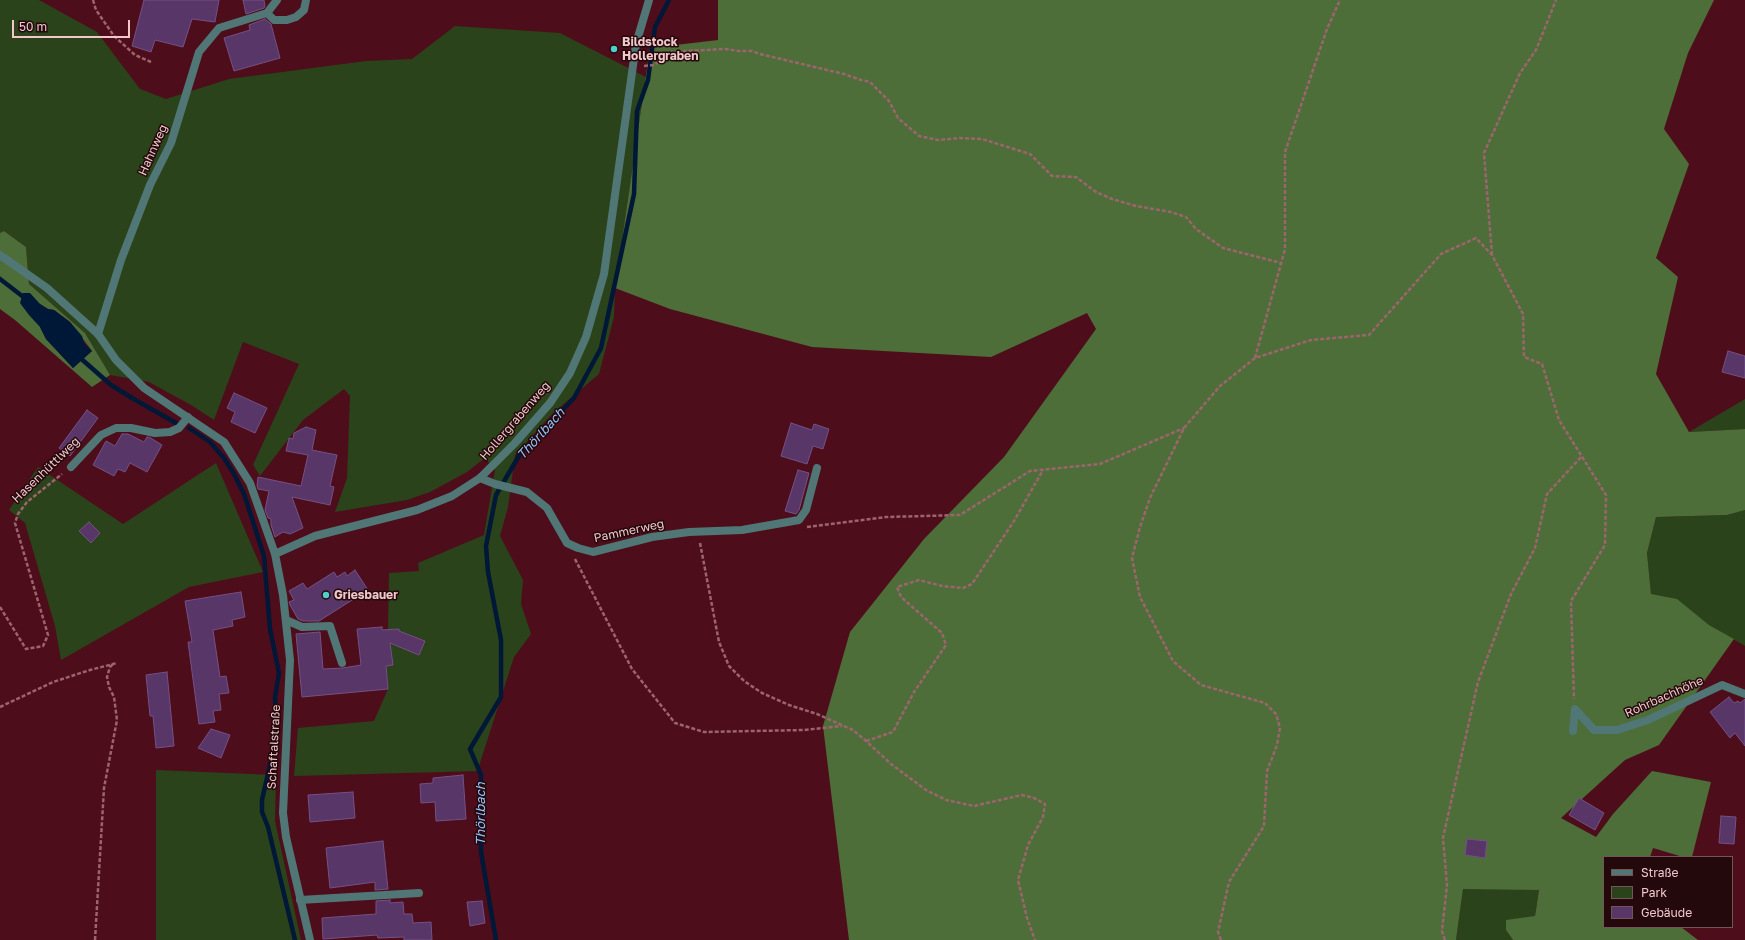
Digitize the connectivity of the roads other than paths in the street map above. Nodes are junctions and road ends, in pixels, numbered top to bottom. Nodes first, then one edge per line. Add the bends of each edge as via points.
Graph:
1 (277, 0) edge
2 (306, 0) edge
3 (649, 0) edge
4 (267, 13) junction
5 (0, 255) edge
6 (98, 334) junction
7 (188, 417) junction
8 (71, 467) road end
9 (817, 468) dead end
10 (480, 478) junction
11 (275, 554) junction
12 (286, 620) junction
13 (342, 663) dead end
14 (1745, 694) edge
15 (1573, 731) dead end
16 (419, 893) dead end
17 (300, 900) junction
18 (310, 940) edge

1 - 4 street
2 - 4 street via 304,10 296,17 274,20
3 - 10 street, Hollergrabenweg via 636,44 604,274 586,337 570,373 550,403
4 - 6 street, Hahnweg via 219,28 199,52 171,143 150,184 121,260
5 - 6 street, Schaftalstraße via 47,288
6 - 7 street, Schaftalstraße via 116,360 144,388
7 - 8 street, Hasenhüttlweg via 179,428 170,432 155,433 116,428 101,435
7 - 11 street, Schaftalstraße via 224,442 243,471 250,483
9 - 10 street, Pammerweg via 806,510 799,520 742,530 689,532 652,537 592,552 567,543 548,508 527,492
10 - 11 street, Hollergrabenweg via 452,496 417,510 316,536
11 - 12 street, Schaftalstraße
12 - 13 street via 302,627 330,626
12 - 17 street, Schaftalstraße via 290,660 283,813
14 - 15 street, Rohrbachhöhe via 1722,685 1648,720 1617,730 1594,730 1575,709
16 - 17 street
17 - 18 street, Schaftalstraße

